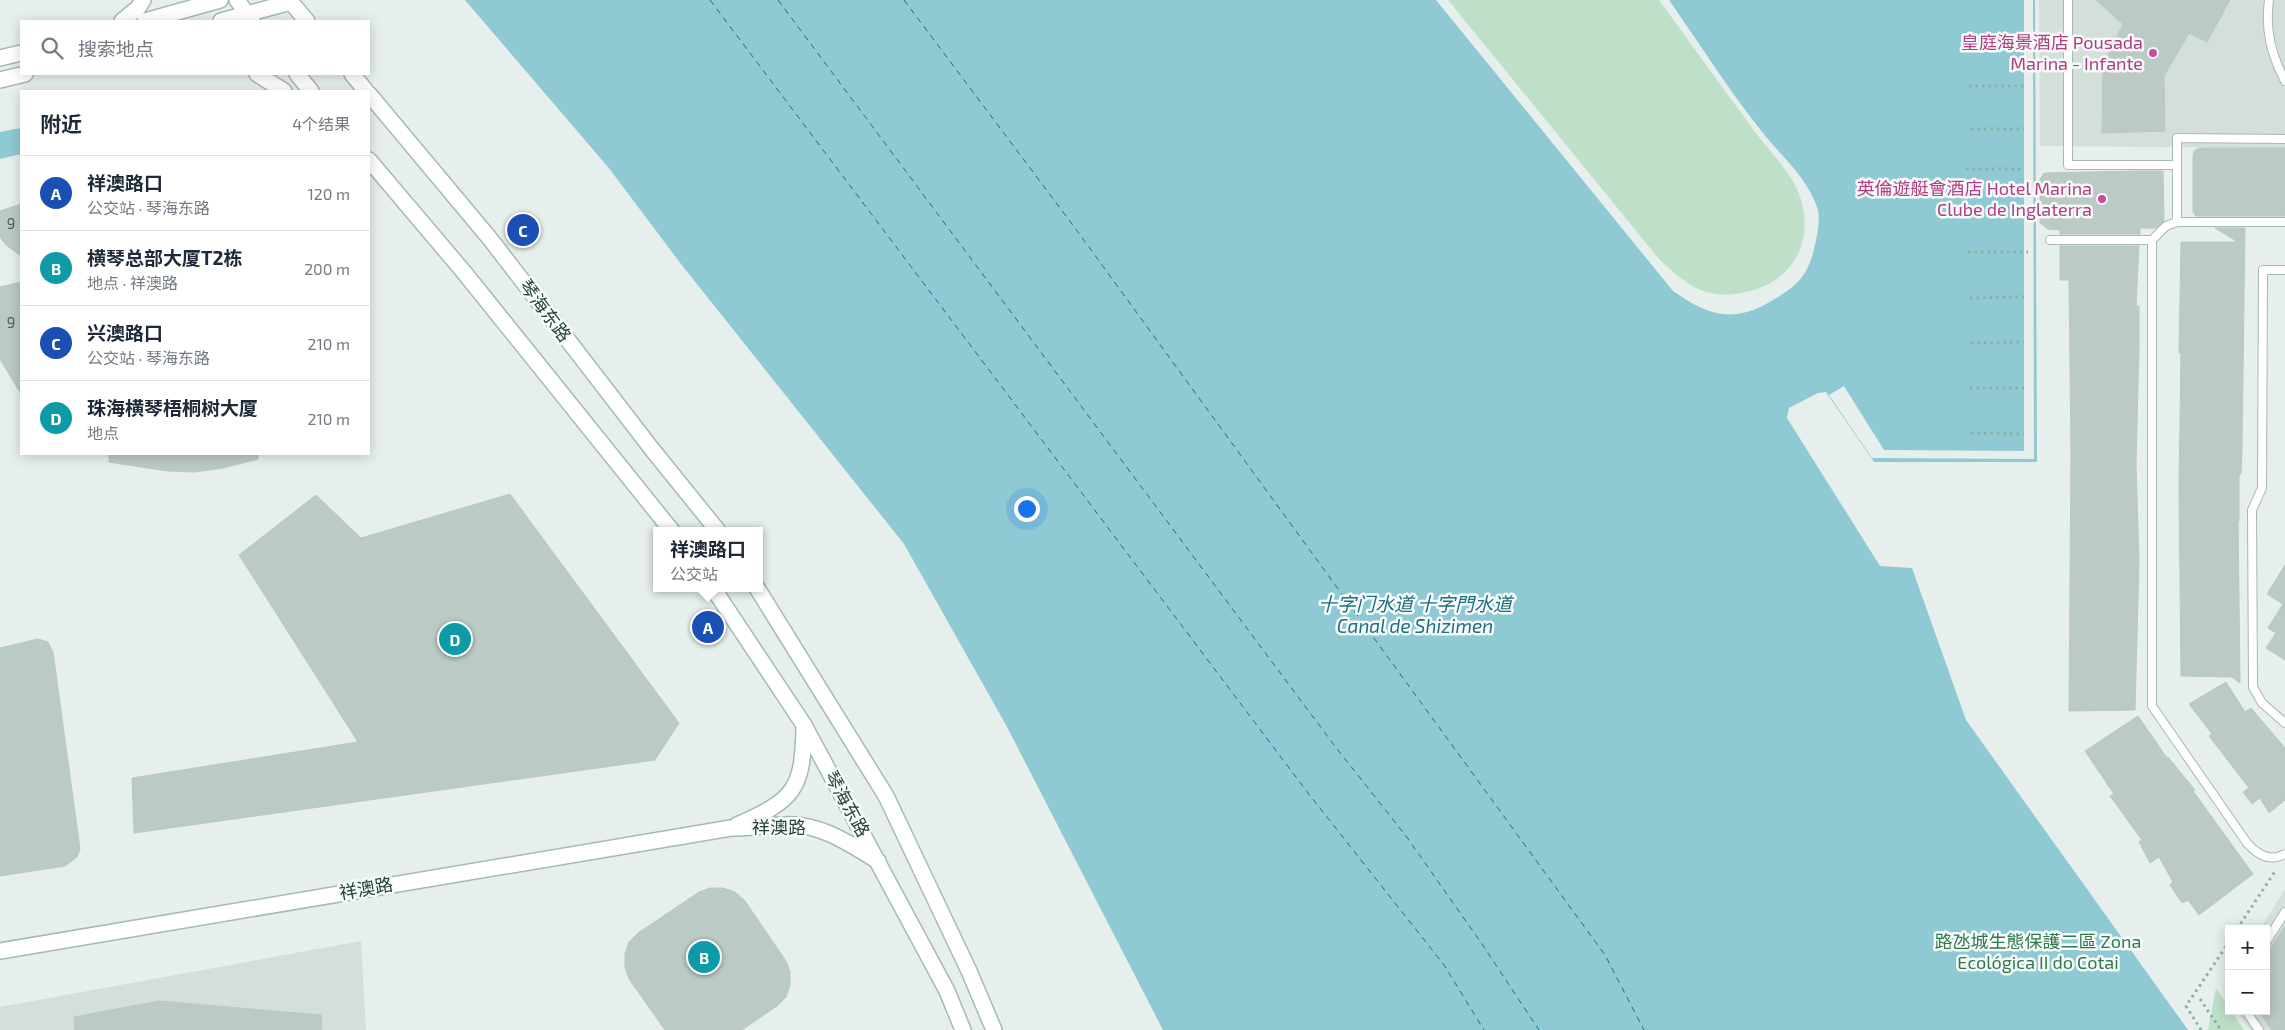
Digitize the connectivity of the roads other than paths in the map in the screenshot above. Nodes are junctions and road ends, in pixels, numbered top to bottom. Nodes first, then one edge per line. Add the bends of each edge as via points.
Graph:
1 (143, 0) edge
2 (220, 0) edge
3 (236, 0) edge
4 (2068, 0) edge
5 (2269, 0) edge
6 (290, 1) edge
7 (250, 18) edge
8 (123, 20) edge
9 (150, 20) edge
10 (231, 20) edge
11 (306, 20) edge
12 (20, 53) edge
13 (0, 58) edge
14 (21, 75) edge
15 (259, 75) edge
16 (298, 75) edge
17 (353, 75) edge
18 (0, 80) edge
19 (2285, 81) edge
20 (282, 90) edge
21 (310, 90) edge
22 (365, 90) edge
23 (370, 95) edge
24 (2285, 138) edge
25 (370, 161) edge
26 (2178, 165) junction
27 (2178, 222) junction
28 (2285, 222) edge
29 (2050, 240) dead end
30 (2152, 240) junction
31 (2285, 270) edge
32 (669, 527) edge
33 (715, 527) edge
34 (716, 592) edge
35 (760, 592) edge
36 (2285, 723) edge
37 (804, 725) junction
38 (731, 828) junction
39 (2285, 854) edge
40 (878, 861) junction
41 (2285, 912) edge
42 (2270, 936) edge
43 (0, 951) edge
44 (2249, 1015) edge
45 (963, 1030) edge
46 (994, 1030) edge
47 (2259, 1030) edge

1 - 8 main road
2 - 9 main road
3 - 7 main road
4 - 26 lane via 2068,165
5 - 19 lane via 2267,34
6 - 7 main road
6 - 11 main road
7 - 10 main road
12 - 13 main road
14 - 18 main road
15 - 20 main road
16 - 21 main road
17 - 22 main road
23 - 33 main road, 琴海东路 via 491,240
24 - 26 lane via 2178,138
25 - 32 main road via 463,271
26 - 27 lane
27 - 28 lane
27 - 30 lane via 2166,226
29 - 30 lane
30 - 39 lane via 2152,706 2247,843 2262,857
31 - 36 lane via 2262,270 2262,488 2252,510 2252,687 2262,703
34 - 37 main road, 琴海东路
35 - 46 main road, 琴海东路 via 886,796
37 - 38 main road, 祥澳路 via 804,756 797,782 784,801
37 - 40 main road, 琴海东路
38 - 40 main road, 祥澳路 via 787,824 813,827
38 - 43 main road, 祥澳路
40 - 45 main road, 琴海东路 via 947,991
41 - 42 lane
44 - 47 lane

